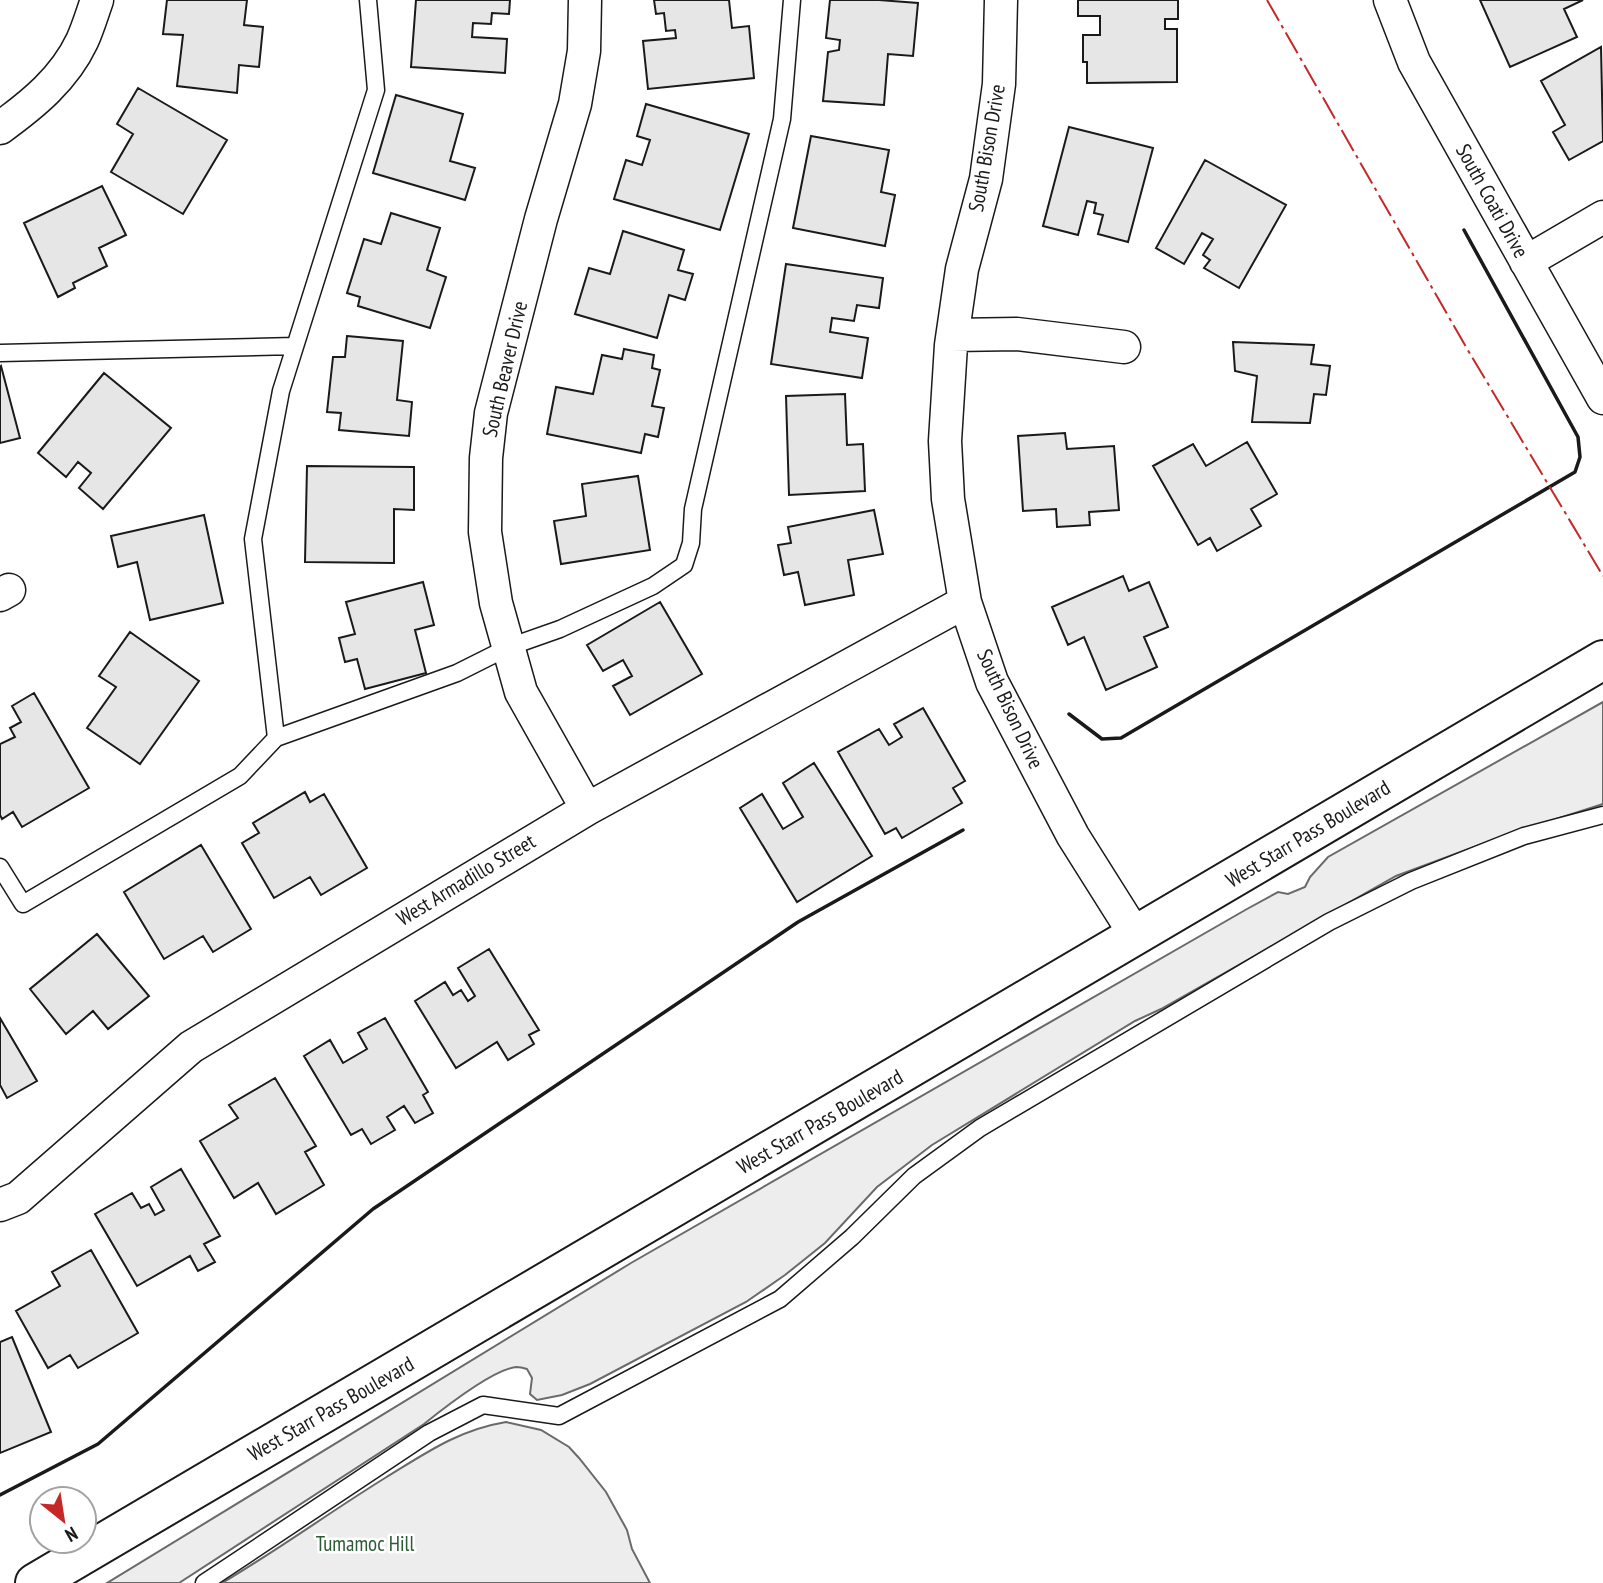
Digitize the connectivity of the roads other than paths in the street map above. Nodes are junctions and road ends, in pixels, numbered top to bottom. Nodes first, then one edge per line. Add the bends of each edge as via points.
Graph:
1 (97, 0) edge
2 (369, 0) edge
3 (585, 0) edge
4 (792, 0) edge
5 (1001, 0) edge
6 (1390, 0) edge
7 (0, 128) edge
8 (1603, 217) edge
9 (1526, 262) junction
10 (953, 335) junction
11 (295, 346) junction
12 (1124, 346) dead end
13 (0, 354) edge
14 (1603, 398) edge
15 (965, 602) junction
16 (509, 648) junction
17 (1603, 660) edge
18 (276, 738) junction
19 (587, 809) junction
20 (1603, 815) edge
21 (0, 867) edge
22 (1136, 936) junction
23 (0, 1205) edge
24 (36, 1583) edge
25 (204, 1583) edge

1 - 7 street via 82,42 58,80
2 - 11 lane via 376,90
3 - 16 street, South Beaver Drive via 584,51 575,104 491,412 485,458 485,532 496,603
4 - 16 lane via 782,120 684,565 653,586
5 - 10 street, South Bison Drive via 999,84 988,166 962,269
6 - 9 street, South Coati Drive via 1414,62
8 - 9 street
9 - 14 street, South Coati Drive
10 - 12 street via 1017,334
10 - 15 street, South Bison Drive via 945,441 948,499
11 - 13 lane
11 - 18 lane via 281,391 253,539
15 - 19 street, West Armadillo Street
15 - 22 street, South Bison Drive via 992,682 1073,836
16 - 18 lane via 457,673
16 - 19 street, South Beaver Drive via 521,692
17 - 22 main road, West Starr Pass Boulevard
18 - 21 lane via 240,776 23,904
19 - 23 street, West Armadillo Street via 191,1047 18,1198
20 - 25 lane via 1524,836 1411,881 1329,922 980,1128 914,1176 780,1299 559,1416 483,1405 429,1433
22 - 24 main road, West Starr Pass Boulevard

